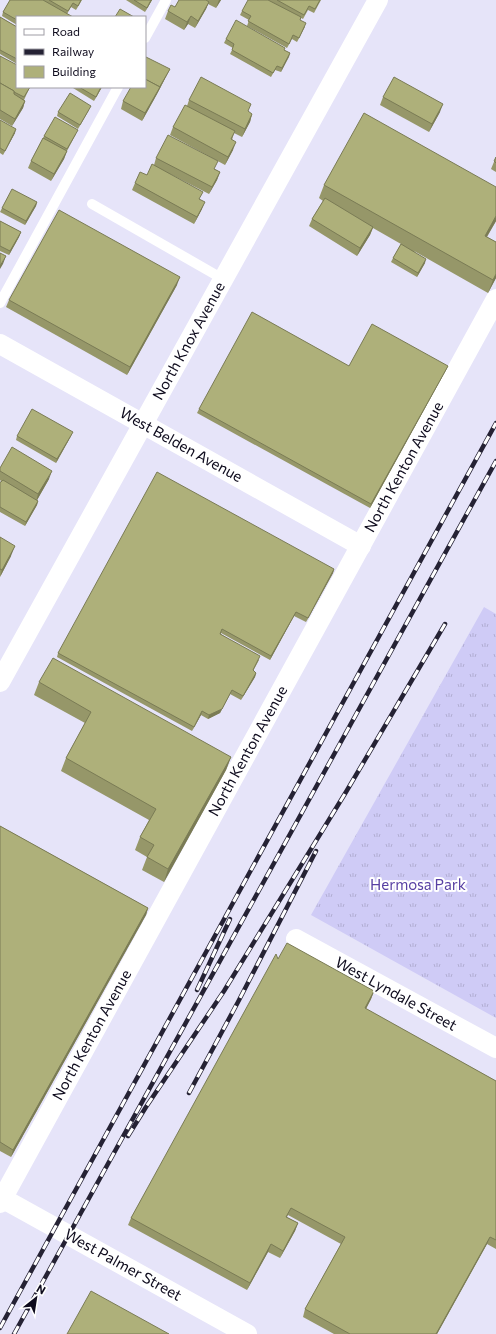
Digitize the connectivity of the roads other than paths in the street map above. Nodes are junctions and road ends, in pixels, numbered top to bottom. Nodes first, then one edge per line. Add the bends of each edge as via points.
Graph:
1 (166, 0) edge
2 (378, 0) edge
3 (146, 36) edge
4 (117, 88) edge
5 (92, 204) dead end
6 (223, 279) junction
7 (496, 299) edge
8 (0, 303) edge
9 (0, 344) edge
10 (143, 424) junction
11 (361, 546) junction
12 (0, 682) edge
13 (296, 939) dead end
14 (496, 1048) edge
15 (1, 1200) edge
16 (247, 1334) edge

1 - 3 lane
2 - 6 street, North Knox Avenue
4 - 8 lane
5 - 6 lane
6 - 10 street, North Knox Avenue
7 - 11 street, North Kenton Avenue
9 - 10 street, West Belden Avenue
10 - 11 street, West Belden Avenue
10 - 12 street, North Knox Avenue
11 - 15 street, North Kenton Avenue
13 - 14 street, West Lyndale Street
15 - 16 street, West Palmer Street

